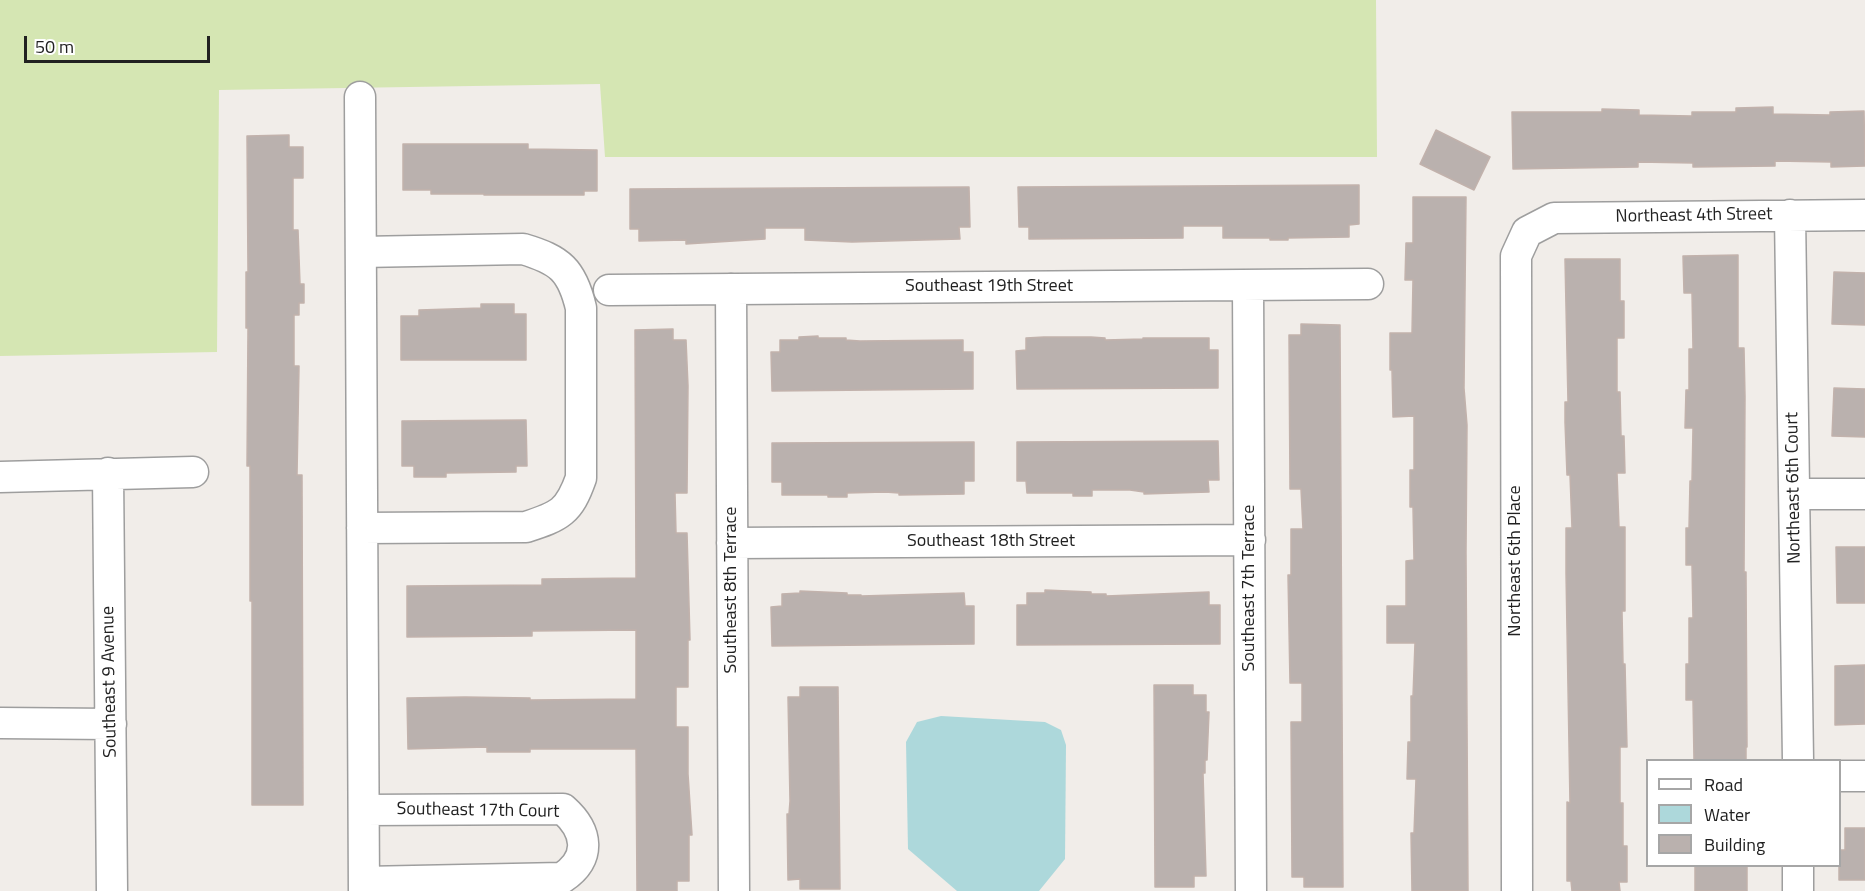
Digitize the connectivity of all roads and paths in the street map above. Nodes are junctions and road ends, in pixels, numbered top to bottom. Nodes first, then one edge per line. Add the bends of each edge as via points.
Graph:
1 (360, 97) dead end
2 (1790, 215) junction
3 (1865, 215) edge
4 (1527, 232) joint
5 (361, 252) junction
6 (1368, 284) dead end
7 (1248, 286) junction
8 (731, 289) junction
9 (609, 290) dead end
10 (193, 471) dead end
11 (108, 473) junction
12 (0, 477) edge
13 (1795, 494) junction
14 (1865, 494) edge
15 (362, 528) junction
16 (1250, 540) junction
17 (732, 543) junction
18 (0, 723) edge
19 (111, 724) junction
20 (1798, 759) edge
21 (1841, 776) edge
22 (1865, 776) edge
23 (364, 810) junction
24 (1798, 867) edge
25 (364, 887) edge
26 (112, 891) edge
27 (734, 891) edge
28 (1251, 891) edge
29 (1517, 891) edge
30 (1798, 891) edge

1 - 5 street
2 - 3 street, Northeast 4th Street
2 - 4 street, Northeast 4th Street via 1554,218
2 - 13 street, Northeast 6th Court
4 - 29 street, Northeast 6th Place via 1516,256
5 - 15 street
5 - 15 street via 523,249 548,257 566,271 581,308 581,478 563,512 526,527
6 - 7 street, Southeast 19th Street
7 - 8 street, Southeast 19th Street
7 - 16 street, Southeast 7th Terrace
8 - 9 street, Southeast 19th Street
8 - 17 street, Southeast 8th Terrace
10 - 11 street
11 - 12 street
11 - 19 street, Southeast 9 Avenue
13 - 14 street
13 - 20 street, Northeast 6th Court
15 - 23 street
16 - 17 street, Southeast 18th Street
16 - 28 street, Southeast 7th Terrace
17 - 27 street, Southeast 8th Terrace
18 - 19 street
19 - 26 street, Southeast 9 Avenue
21 - 22 street
23 - 25 street
23 - 25 street, Southeast 17th Court via 563,809 576,820 583,838 582,856 562,878
24 - 30 street

